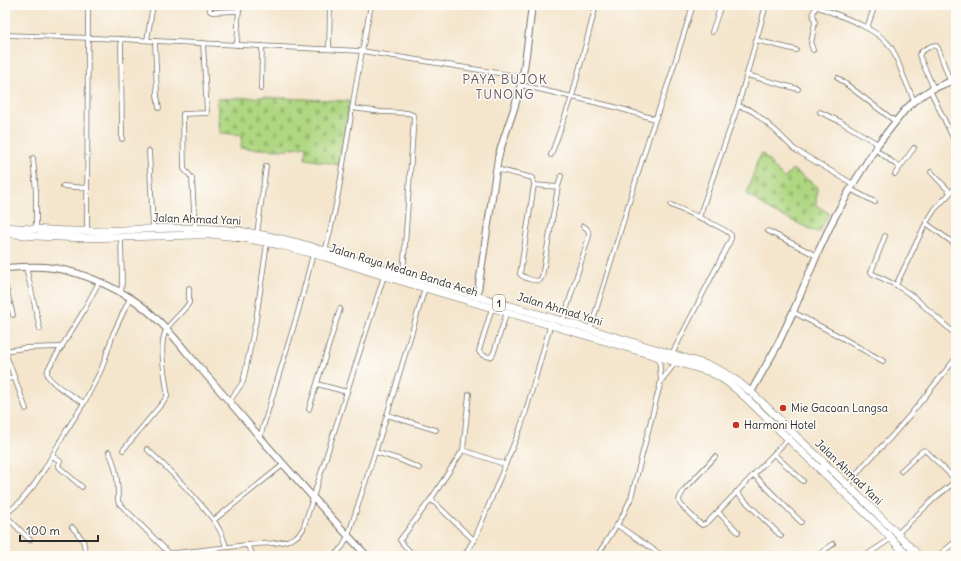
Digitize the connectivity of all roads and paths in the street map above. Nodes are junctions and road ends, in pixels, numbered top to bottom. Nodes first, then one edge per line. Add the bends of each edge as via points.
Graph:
1 (88, 5) edge
2 (152, 5) edge
3 (210, 5) edge
4 (239, 5) edge
5 (330, 5) edge
6 (371, 5) edge
7 (532, 5) edge
8 (596, 5) edge
9 (693, 5) edge
10 (721, 5) edge
11 (766, 5) edge
12 (875, 5) edge
13 (817, 6) edge
14 (239, 11) junction
15 (867, 28) junction
16 (712, 32) dead end
17 (5, 35) edge
18 (87, 38) junction
19 (121, 38) junction
20 (147, 40) junction
21 (756, 40) junction
22 (155, 41) junction
23 (203, 44) junction
24 (237, 45) junction
25 (262, 46) junction
26 (329, 49) junction
27 (362, 50) junction
28 (796, 50) dead end
29 (813, 50) dead end
30 (747, 75) junction
31 (523, 78) junction
32 (838, 78) dead end
33 (953, 80) edge
34 (521, 85) junction
35 (261, 89) dead end
36 (798, 90) dead end
37 (932, 90) junction
38 (572, 97) junction
39 (914, 101) junction
40 (738, 106) junction
41 (159, 108) dead end
42 (352, 108) junction
43 (820, 112) dead end
44 (655, 119) junction
45 (896, 122) junction
46 (122, 139) dead end
47 (956, 144) edge
48 (877, 147) junction
49 (914, 148) dead end
50 (149, 151) dead end
51 (551, 155) dead end
52 (33, 158) dead end
53 (266, 166) dead end
54 (899, 167) junction
55 (496, 169) junction
56 (930, 172) dead end
57 (895, 174) dead end
58 (561, 176) dead end
59 (534, 185) junction
60 (63, 186) dead end
61 (852, 186) junction
62 (956, 187) edge
63 (86, 188) junction
64 (558, 188) junction
65 (950, 192) junction
66 (875, 202) dead end
67 (671, 205) dead end
68 (699, 217) junction
69 (926, 223) junction
70 (583, 226) dead end
71 (5, 227) edge
72 (153, 228) junction
73 (195, 228) junction
74 (36, 229) junction
75 (87, 231) junction
76 (768, 231) dead end
77 (5, 233) edge
78 (238, 234) junction
79 (257, 234) junction
80 (885, 236) dead end
81 (120, 237) junction
82 (267, 242) junction
83 (956, 245) edge
84 (325, 251) junction
85 (313, 254) junction
86 (817, 256) junction
87 (26, 267) junction
88 (5, 268) edge
89 (403, 274) junction
90 (384, 276) junction
91 (99, 282) junction
92 (5, 284) edge
93 (896, 286) junction
94 (189, 288) dead end
95 (425, 288) junction
96 (121, 293) junction
97 (477, 296) junction
98 (130, 298) junction
99 (492, 308) junction
100 (340, 309) dead end
101 (508, 312) junction
102 (794, 312) junction
103 (13, 315) dead end
104 (551, 321) junction
105 (563, 321) junction
106 (167, 328) junction
107 (40, 329) dead end
108 (590, 330) junction
109 (956, 335) edge
110 (62, 347) junction
111 (5, 352) edge
112 (672, 354) junction
113 (658, 357) junction
114 (956, 358) edge
115 (883, 361) dead end
116 (677, 362) junction
117 (14, 377) junction
118 (5, 380) edge
119 (661, 381) junction
120 (317, 384) junction
121 (347, 392) junction
122 (751, 392) junction
123 (469, 394) dead end
124 (229, 402) junction
125 (84, 403) junction
126 (26, 409) dead end
127 (309, 409) dead end
128 (387, 415) junction
129 (436, 430) dead end
130 (260, 437) junction
131 (788, 439) junction
132 (147, 449) dead end
133 (123, 450) dead end
134 (463, 450) junction
135 (109, 452) dead end
136 (375, 452) junction
137 (774, 454) junction
138 (52, 456) junction
139 (715, 457) dead end
140 (284, 464) junction
141 (504, 464) junction
142 (823, 467) junction
143 (419, 468) dead end
144 (901, 471) dead end
145 (754, 475) junction
146 (803, 481) dead end
147 (956, 481) edge
148 (848, 485) junction
149 (82, 487) dead end
150 (736, 492) junction
151 (313, 497) junction
152 (431, 499) junction
153 (718, 512) junction
154 (5, 515) edge
155 (214, 520) junction
156 (801, 522) dead end
157 (617, 525) junction
158 (72, 527) dead end
159 (738, 532) dead end
160 (348, 536) junction
161 (781, 536) dead end
162 (894, 536) junction
163 (30, 540) dead end
164 (474, 540) junction
165 (956, 541) edge
166 (833, 544) dead end
167 (247, 545) junction
168 (226, 547) junction
169 (170, 554) junction
170 (86, 556) edge
171 (139, 556) edge
172 (254, 556) edge
173 (334, 556) edge
174 (367, 556) edge
175 (414, 556) edge
176 (464, 556) edge
177 (597, 556) edge
178 (663, 556) edge
179 (817, 556) edge
180 (864, 556) edge
181 (908, 556) edge
182 (919, 556) edge
183 (938, 556) edge

1 - 18 street
2 - 20 street
3 - 14 street via 212,12
4 - 14 street
5 - 26 street
6 - 27 street
7 - 31 street
8 - 38 street
9 - 44 street
10 - 16 street
11 - 21 street
12 - 15 street
13 - 15 street
13 - 29 street via 813,13
14 - 24 street
15 - 39 street via 891,48
17 - 18 street
18 - 19 street
18 - 63 street
19 - 20 street
19 - 46 street
20 - 22 street
21 - 28 street
21 - 30 street
22 - 23 street
22 - 41 street
23 - 24 street
23 - 73 street via 207,113 183,114 184,169 192,178
24 - 25 street
25 - 26 street
25 - 35 street
26 - 27 street
27 - 31 street
27 - 42 street
30 - 36 street
30 - 40 street
31 - 34 street
32 - 45 street
33 - 37 street
33 - 37 street via 938,48 932,46 919,55
34 - 38 street
34 - 55 street
37 - 39 street
37 - 47 street
38 - 44 street
38 - 51 street
39 - 45 street
40 - 61 street via 755,112 794,149
40 - 68 street
42 - 84 street via 338,194
42 - 89 street via 408,113 414,117
43 - 48 street via 841,122
44 - 108 street
45 - 48 street
48 - 54 street
48 - 61 street
49 - 54 street
50 - 72 street
52 - 74 street
53 - 79 street
54 - 57 street
55 - 59 street via 532,178
55 - 97 street
56 - 65 street
58 - 64 street
59 - 64 street
59 - 64 street via 520,274 538,281 542,277
60 - 63 street
61 - 66 street
61 - 86 street
62 - 65 street
63 - 75 street
65 - 69 street
67 - 68 street
68 - 112 street via 726,231 732,237
69 - 83 street
69 - 93 street
70 - 105 street via 589,233
71 - 74 main road, Jalan Ahmad Yani / 1
72 - 73 main road, Jalan Ahmad Yani / 1
72 - 75 main road, Jalan Ahmad Yani / 1
73 - 78 main road, Jalan Ahmad Yani / 1
74 - 75 main road, Jalan Ahmad Yani / 1
76 - 86 street
77 - 81 main road, Jalan Raya Medan Banda Aceh / 1 via 83,238
78 - 79 main road, Jalan Ahmad Yani / 1
78 - 81 main road, Jalan Raya Medan Banda Aceh / 1
78 - 82 main road, Jalan Raya Medan Banda Aceh / 1
79 - 84 main road, Jalan Ahmad Yani / 1 via 298,242
80 - 93 street via 871,272
81 - 96 street
82 - 85 main road, Jalan Raya Medan Banda Aceh / 1
82 - 124 street via 256,320 243,382
84 - 89 main road, Jalan Ahmad Yani / 1
85 - 90 main road, Jalan Raya Medan Banda Aceh / 1
85 - 130 street
86 - 102 street
87 - 88 street
87 - 91 street via 52,268
87 - 107 street
89 - 97 main road, Jalan Ahmad Yani / 1
90 - 95 main road, Jalan Raya Medan Banda Aceh / 1
90 - 121 street
91 - 96 street
91 - 110 street
92 - 103 street
93 - 109 street via 914,297
94 - 106 street via 188,303
95 - 99 main road, Jalan Raya Medan Banda Aceh / 1
95 - 128 street
96 - 98 street
97 - 104 main road, Jalan Ahmad Yani / 1
98 - 106 street
98 - 125 street
99 - 101 main road, Jalan Raya Medan Banda Aceh / 1
99 - 101 street via 479,351 488,357 494,352
100 - 120 street
101 - 104 main road, Jalan Raya Medan Banda Aceh / 1
102 - 115 street
102 - 122 street
104 - 105 main road, Jalan Ahmad Yani / 1
104 - 113 main road, Jalan Raya Medan Banda Aceh / 1
104 - 141 street via 526,411
105 - 108 main road, Jalan Ahmad Yani / 1
106 - 124 street
106 - 133 street via 162,353 167,396
108 - 112 main road, Jalan Ahmad Yani / 1
110 - 111 street via 24,348
110 - 125 street via 47,374 60,389
111 - 117 street
112 - 122 main road, Jalan Ahmad Yani / 1 via 718,369
113 - 116 main road, Jalan Raya Medan Banda Aceh / 1
113 - 119 street
114 - 148 street
116 - 119 street
116 - 131 main road, Jalan Raya Medan Banda Aceh / 1 via 710,372 726,382
117 - 118 street
117 - 126 street
119 - 157 street via 631,498
120 - 121 street
120 - 127 street
121 - 151 street
122 - 142 main road, Jalan Ahmad Yani / 1
123 - 134 street
124 - 130 street
125 - 138 street
128 - 129 street
128 - 136 street
130 - 140 street
131 - 137 street
131 - 142 main road, Jalan Raya Medan Banda Aceh / 1
132 - 155 street via 178,478
134 - 141 street
134 - 152 street
135 - 169 street via 118,479 119,503
136 - 143 street
136 - 160 street
137 - 145 street
137 - 146 street
138 - 149 street via 60,461 60,468
138 - 154 street via 34,485
139 - 153 street via 684,490 679,501 700,525 707,523
140 - 151 street
140 - 155 street
141 - 164 street
142 - 148 main road, Jalan Ahmad Yani / 1
142 - 162 main road, Jalan Raya Medan Banda Aceh / 1
144 - 147 street via 924,450
145 - 150 street
145 - 156 street
147 - 162 street
148 - 162 main road, Jalan Ahmad Yani / 1
150 - 153 street
150 - 161 street
151 - 160 street
151 - 167 street via 303,530 295,538 282,542
152 - 164 street
152 - 175 street via 400,540
153 - 159 street
154 - 163 street
155 - 168 street
157 - 177 street
157 - 178 street
158 - 170 street via 83,540
160 - 173 street
160 - 174 street
162 - 180 street
162 - 181 main road, Jalan Raya Medan Banda Aceh / 1
162 - 182 main road, Jalan Ahmad Yani / 1
164 - 176 street
165 - 183 street
166 - 179 street
167 - 168 street
167 - 172 street
168 - 169 street
169 - 171 street

